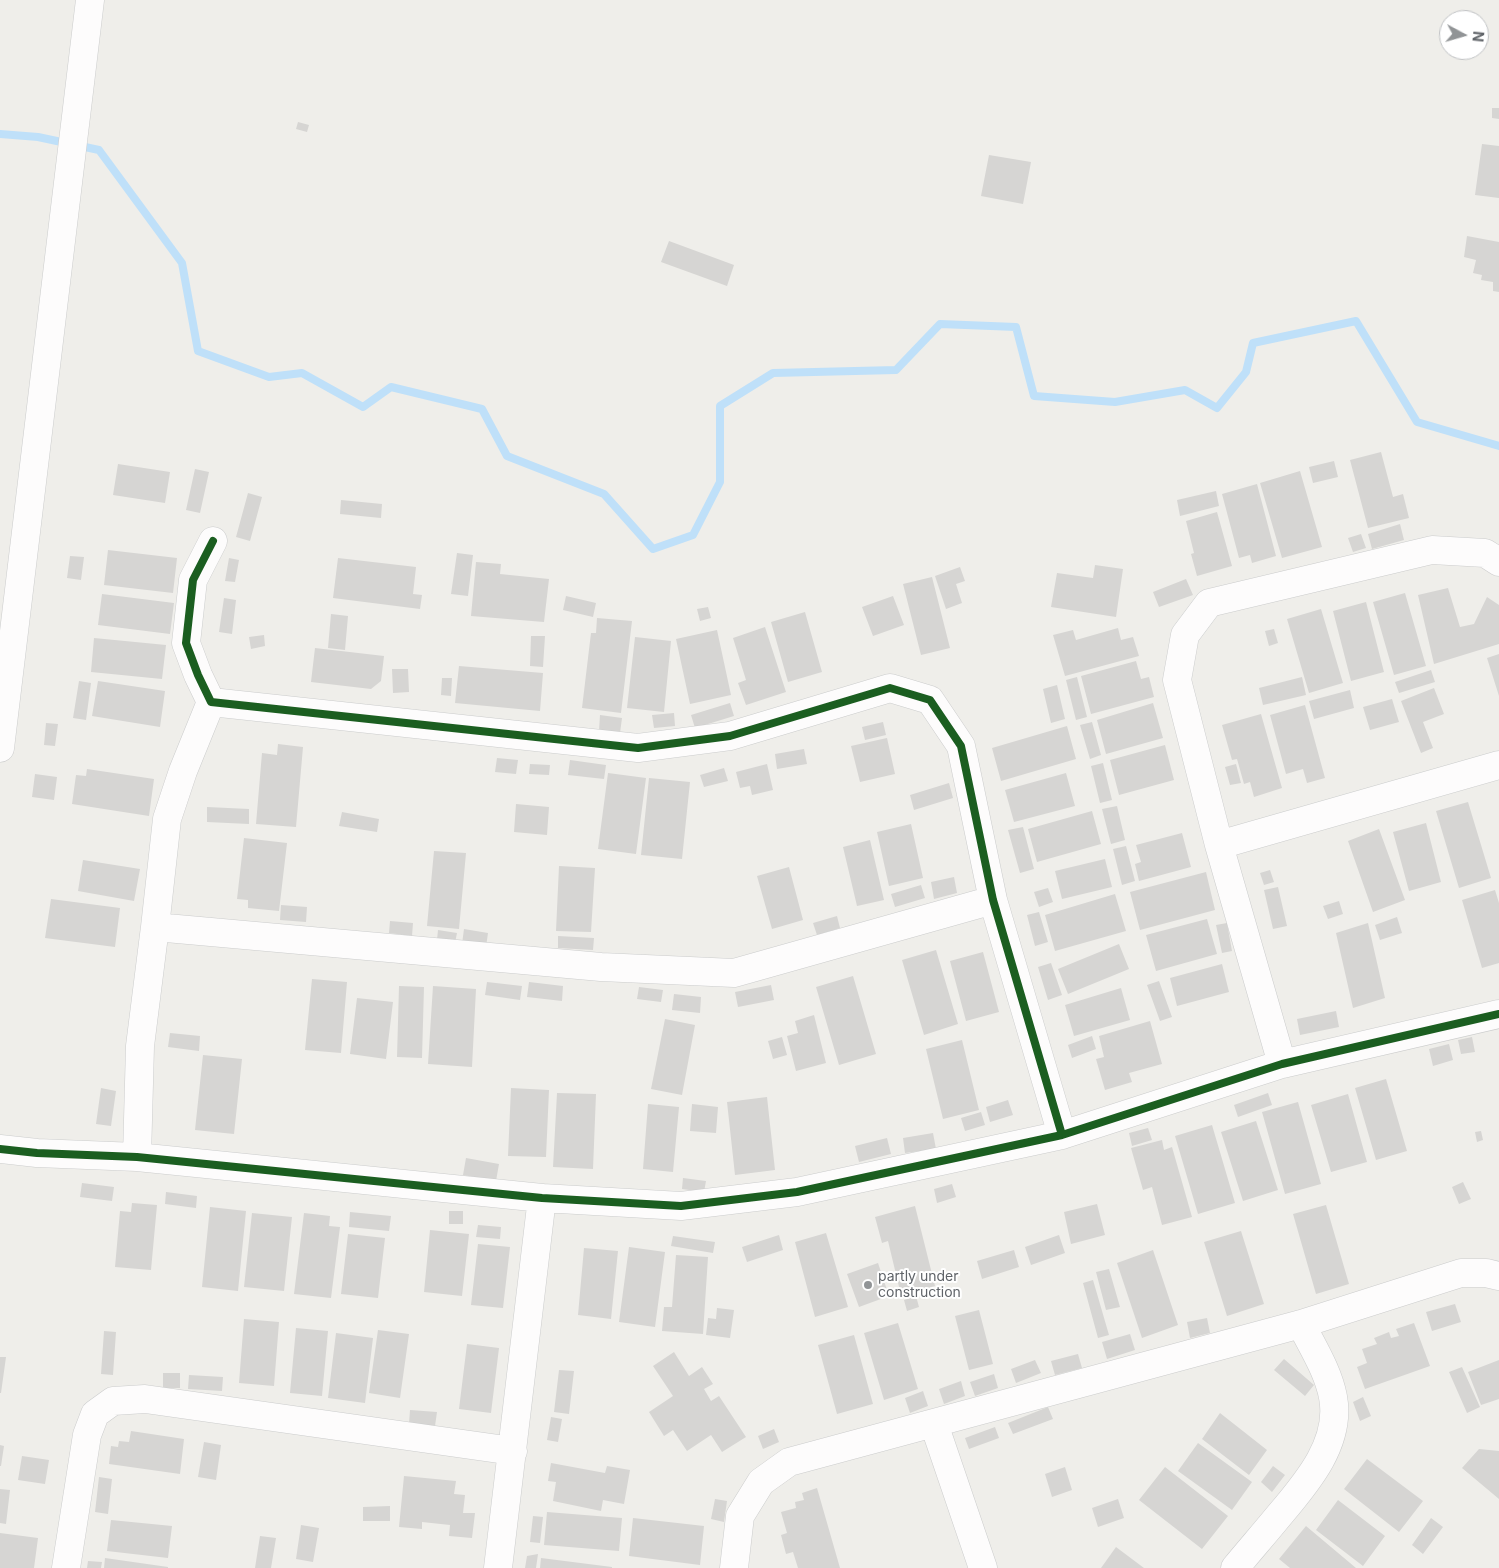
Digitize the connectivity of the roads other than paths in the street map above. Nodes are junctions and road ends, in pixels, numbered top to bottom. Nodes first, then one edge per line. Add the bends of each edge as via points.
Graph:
1 (90, 0) edge
2 (213, 540) dead end
3 (1499, 562) edge
4 (211, 702) junction
5 (0, 748) edge
6 (1499, 764) edge
7 (1219, 845) junction
8 (993, 900) junction
9 (155, 927) junction
10 (1499, 1014) edge
11 (1282, 1064) junction
12 (1062, 1135) junction
13 (0, 1149) edge
14 (137, 1157) junction
15 (542, 1198) junction
16 (1499, 1276) edge
17 (1300, 1324) junction
18 (934, 1424) junction
19 (513, 1451) junction
20 (66, 1568) edge
21 (498, 1568) edge
22 (734, 1568) edge
23 (983, 1568) edge
24 (1235, 1568) edge

1 - 5 street
2 - 4 street via 193,580 186,643
3 - 7 street via 1485,553 1432,550 1209,603 1186,634 1177,680
4 - 8 street via 638,748 730,736 890,688 930,700 961,746
4 - 9 street via 167,819
6 - 7 street
7 - 11 street
8 - 9 street via 734,973 601,967
8 - 12 street
9 - 14 street via 140,1046
10 - 11 street
11 - 12 street
12 - 15 street via 796,1192 681,1206
13 - 14 street
14 - 15 street
15 - 19 street
16 - 17 street via 1462,1273
17 - 18 street
17 - 24 street via 1326,1373 1333,1399 1333,1422 1325,1450 1310,1478
18 - 22 street via 790,1462 761,1482 740,1516
18 - 23 street
19 - 20 street via 145,1399 113,1401 96,1414 87,1435
19 - 21 street

